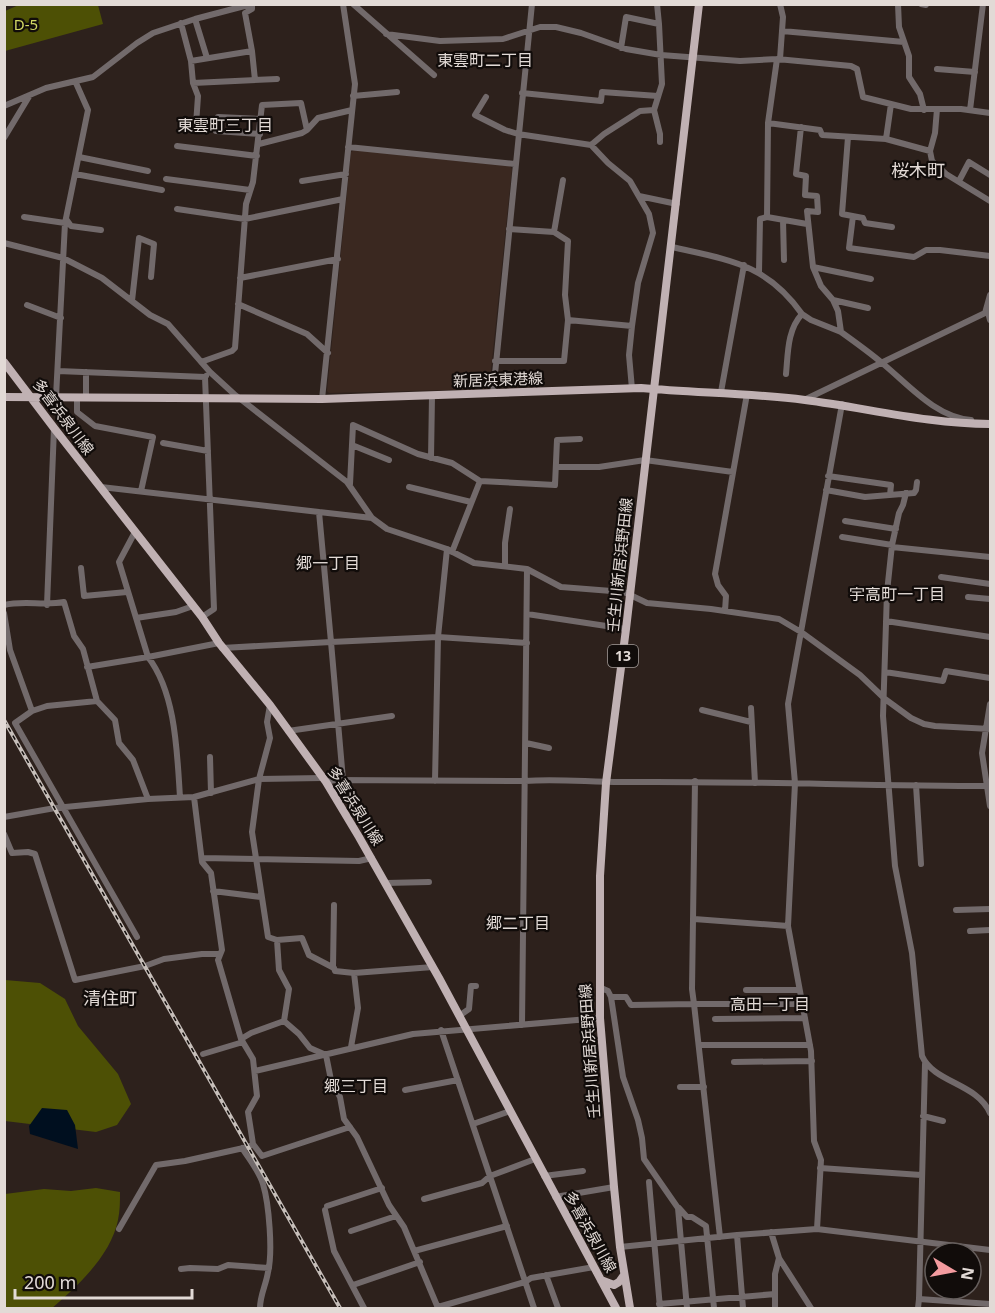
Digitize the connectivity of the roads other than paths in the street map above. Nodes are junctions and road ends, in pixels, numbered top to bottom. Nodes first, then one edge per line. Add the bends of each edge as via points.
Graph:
1 (252, 4) edge
2 (344, 4) edge
3 (352, 4) edge
4 (532, 4) edge
5 (657, 4) edge
6 (699, 4) edge
7 (780, 4) edge
8 (898, 4) edge
9 (984, 4) edge
10 (195, 19) junction
11 (182, 23) junction
12 (659, 24) junction
13 (529, 29) junction
14 (782, 31) junction
15 (386, 34) junction
16 (904, 42) junction
17 (621, 48) junction
18 (252, 51) junction
19 (661, 55) junction
20 (207, 58) junction
21 (693, 59) junction
22 (778, 59) junction
23 (191, 61) junction
24 (937, 69) dead end
25 (975, 72) junction
26 (434, 75) dead end
27 (277, 79) dead end
28 (255, 80) junction
29 (76, 83) junction
30 (193, 83) junction
31 (397, 92) dead end
32 (522, 93) junction
33 (30, 94) junction
34 (353, 96) junction
35 (658, 96) junction
36 (486, 97) dead end
37 (891, 105) junction
38 (4, 106) edge
39 (937, 109) junction
40 (352, 110) junction
41 (654, 110) junction
42 (924, 110) junction
43 (970, 110) junction
44 (990, 113) edge
45 (218, 117) dead end
46 (261, 119) junction
47 (768, 123) junction
48 (196, 125) dead end
49 (801, 127) junction
50 (307, 130) junction
51 (216, 131) dead end
52 (260, 134) junction
53 (518, 134) junction
54 (848, 137) junction
55 (4, 138) edge
56 (886, 139) junction
57 (660, 142) dead end
58 (259, 144) junction
59 (591, 145) junction
60 (177, 146) dead end
61 (348, 147) junction
62 (930, 151) junction
63 (257, 156) junction
64 (79, 157) junction
65 (515, 164) junction
66 (148, 171) dead end
67 (75, 174) junction
68 (346, 174) junction
69 (990, 175) edge
70 (166, 179) dead end
71 (563, 180) dead end
72 (302, 181) dead end
73 (959, 181) junction
74 (162, 190) dead end
75 (250, 190) junction
76 (639, 196) junction
77 (344, 199) junction
78 (990, 201) edge
79 (677, 204) junction
80 (177, 209) dead end
81 (24, 216) dead end
82 (853, 216) junction
83 (767, 217) junction
84 (245, 219) junction
85 (783, 220) junction
86 (66, 221) junction
87 (807, 224) junction
88 (892, 227) dead end
89 (509, 229) junction
90 (101, 230) dead end
91 (554, 232) junction
92 (4, 243) edge
93 (672, 247) junction
94 (990, 256) edge
95 (63, 258) junction
96 (338, 259) junction
97 (784, 260) dead end
98 (744, 265) junction
99 (813, 267) junction
100 (759, 272) junction
101 (151, 277) dead end
102 (240, 278) junction
103 (872, 279) dead end
104 (990, 294) edge
105 (833, 300) junction
106 (132, 301) junction
107 (238, 304) junction
108 (27, 305) dead end
109 (868, 308) dead end
110 (987, 308) junction
111 (802, 314) junction
112 (61, 318) junction
113 (568, 320) junction
114 (990, 320) edge
115 (632, 326) junction
116 (841, 332) junction
117 (328, 353) junction
118 (495, 361) junction
119 (4, 362) edge
120 (201, 362) junction
121 (882, 362) junction
122 (58, 370) junction
123 (86, 372) junction
124 (786, 374) dead end
125 (207, 375) junction
126 (632, 389) junction
127 (653, 390) junction
128 (721, 392) junction
129 (493, 394) junction
130 (747, 394) junction
131 (432, 396) junction
132 (4, 397) edge
133 (31, 397) junction
134 (56, 398) junction
135 (81, 398) junction
136 (240, 398) junction
137 (206, 399) junction
138 (322, 399) junction
139 (805, 400) junction
140 (842, 404) junction
141 (990, 423) edge
142 (54, 428) junction
143 (580, 439) dead end
144 (163, 443) dead end
145 (352, 446) junction
146 (208, 451) junction
147 (430, 458) junction
148 (645, 459) junction
149 (389, 460) dead end
150 (556, 467) junction
151 (733, 471) junction
152 (828, 476) junction
153 (480, 481) junction
154 (917, 482) dead end
155 (350, 484) junction
156 (100, 487) junction
157 (409, 487) dead end
158 (826, 490) junction
159 (141, 491) junction
160 (906, 493) junction
161 (890, 495) junction
162 (210, 499) junction
163 (471, 502) junction
164 (510, 509) dead end
165 (319, 512) junction
166 (372, 518) junction
167 (845, 520) dead end
168 (896, 530) junction
169 (135, 532) junction
170 (842, 537) dead end
171 (892, 546) junction
172 (450, 551) junction
173 (990, 557) edge
174 (505, 566) junction
175 (81, 568) dead end
176 (526, 569) junction
177 (941, 577) dead end
178 (990, 584) edge
179 (127, 592) junction
180 (630, 594) junction
181 (968, 597) dead end
182 (990, 599) edge
183 (4, 605) edge
184 (47, 605) junction
185 (193, 606) junction
186 (725, 611) junction
187 (4, 613) edge
188 (527, 614) junction
189 (202, 617) junction
190 (136, 618) junction
191 (886, 621) junction
192 (626, 629) junction
193 (801, 632) junction
194 (438, 637) junction
195 (990, 637) edge
196 (332, 642) junction
197 (527, 643) junction
198 (220, 645) junction
199 (148, 657) junction
200 (87, 666) junction
201 (885, 672) junction
202 (990, 678) edge
203 (885, 699) junction
204 (97, 701) junction
205 (990, 704) edge
206 (270, 705) junction
207 (751, 708) dead end
208 (702, 710) dead end
209 (32, 711) junction
210 (392, 716) dead end
211 (752, 722) junction
212 (338, 724) junction
213 (988, 729) edge
214 (288, 731) junction
215 (526, 743) junction
216 (549, 748) dead end
217 (210, 757) dead end
218 (259, 779) junction
219 (324, 780) junction
220 (342, 780) junction
221 (435, 781) junction
222 (525, 781) junction
223 (694, 781) junction
224 (606, 783) junction
225 (755, 783) junction
226 (795, 783) junction
227 (889, 783) junction
228 (916, 785) junction
229 (988, 786) edge
230 (211, 793) junction
231 (180, 797) junction
232 (194, 797) junction
233 (148, 799) junction
234 (990, 806) edge
235 (63, 807) junction
236 (4, 817) edge
237 (4, 834) edge
238 (202, 858) junction
239 (256, 858) junction
240 (372, 858) junction
241 (921, 864) dead end
242 (429, 882) dead end
243 (386, 883) junction
244 (213, 891) junction
245 (261, 897) junction
246 (334, 905) dead end
247 (956, 909) dead end
248 (990, 909) edge
249 (694, 920) junction
250 (788, 926) junction
251 (990, 930) edge
252 (970, 931) dead end
253 (137, 937) dead end
254 (276, 940) junction
255 (220, 954) junction
256 (333, 967) junction
257 (433, 967) junction
258 (354, 974) junction
259 (476, 986) dead end
260 (599, 987) junction
261 (746, 990) dead end
262 (799, 990) junction
263 (611, 997) junction
264 (694, 1004) junction
265 (802, 1004) junction
266 (459, 1016) junction
267 (600, 1018) junction
268 (805, 1018) junction
269 (715, 1019) dead end
270 (284, 1021) junction
271 (522, 1025) junction
272 (465, 1029) junction
273 (441, 1030) junction
274 (242, 1040) junction
275 (699, 1045) junction
276 (810, 1045) junction
277 (351, 1047) junction
278 (203, 1054) dead end
279 (325, 1054) junction
280 (812, 1061) junction
281 (734, 1062) dead end
282 (925, 1064) junction
283 (255, 1071) junction
284 (458, 1080) junction
285 (680, 1087) dead end
286 (704, 1087) junction
287 (405, 1090) dead end
288 (510, 1111) junction
289 (990, 1113) edge
290 (923, 1116) junction
291 (942, 1121) dead end
292 (473, 1124) junction
293 (350, 1127) junction
294 (254, 1143) junction
295 (242, 1148) junction
296 (535, 1159) junction
297 (820, 1168) junction
298 (583, 1170) dead end
299 (921, 1175) junction
300 (490, 1176) junction
301 (544, 1176) junction
302 (649, 1182) dead end
303 (614, 1187) junction
304 (382, 1188) junction
305 (555, 1197) junction
306 (424, 1199) dead end
307 (678, 1208) junction
308 (396, 1216) junction
309 (507, 1226) junction
310 (119, 1229) dead end
311 (817, 1229) junction
312 (351, 1231) dead end
313 (771, 1232) junction
314 (737, 1235) junction
315 (720, 1237) junction
316 (708, 1238) junction
317 (681, 1241) junction
318 (920, 1242) junction
319 (654, 1244) junction
320 (620, 1247) junction
321 (990, 1250) edge
322 (414, 1251) junction
323 (779, 1258) junction
324 (420, 1262) junction
325 (594, 1267) junction
326 (269, 1268) junction
327 (180, 1269) dead end
328 (546, 1275) junction
329 (624, 1275) junction
330 (600, 1279) junction
331 (525, 1282) junction
332 (353, 1285) junction
333 (775, 1294) junction
334 (742, 1297) junction
335 (918, 1299) junction
336 (713, 1300) junction
337 (687, 1305) edge
338 (660, 1306) edge
339 (990, 1306) edge
340 (260, 1308) edge
341 (364, 1308) edge
342 (438, 1308) edge
343 (534, 1308) edge
344 (558, 1308) edge
345 (616, 1308) edge
346 (630, 1308) edge
347 (714, 1308) edge
348 (742, 1308) edge
349 (775, 1308) edge
350 (811, 1308) edge
351 (918, 1308) edge

1 - 10 street
1 - 18 street via 252,9 244,13
2 - 34 street via 355,84
3 - 15 street
4 - 13 street
5 - 12 street
6 - 21 main road, 壬生川新居浜野田線 / 13
7 - 14 street
8 - 16 street
9 - 25 street
10 - 11 street
10 - 20 street
11 - 23 street
11 - 29 street via 153,33 93,77
12 - 17 street via 626,17
12 - 19 street
13 - 15 street via 502,39 440,40
13 - 17 street via 564,29
13 - 32 street
14 - 16 street
14 - 22 street
15 - 26 street
16 - 42 street via 909,77
17 - 19 street
18 - 20 street
18 - 28 street
19 - 21 street
19 - 35 street via 662,84
20 - 23 street
21 - 22 street
21 - 79 main road, 壬生川新居浜野田線 / 13
22 - 37 street via 851,66 857,69 863,97
22 - 47 street
23 - 30 street
24 - 25 street
25 - 43 street
27 - 28 street
28 - 30 street
29 - 33 street
29 - 64 street via 88,110
30 - 48 street via 198,96
31 - 34 street
32 - 35 street via 601,101 602,92
32 - 53 street
33 - 38 street
33 - 55 street
34 - 40 street
35 - 41 street
36 - 53 street via 475,115
37 - 42 street
37 - 56 street
39 - 42 street
39 - 43 street
39 - 62 street
40 - 50 street via 318,118
40 - 61 street
41 - 57 street
41 - 59 street via 639,111
43 - 44 street
45 - 46 street
46 - 50 street via 262,105 301,103
46 - 52 street
47 - 49 street
47 - 83 street
49 - 54 street via 820,130 822,135
49 - 87 street via 796,174 806,176 805,195 817,196 818,212 807,211
50 - 58 street
51 - 52 street
52 - 58 street
53 - 59 street
53 - 65 street
54 - 56 street
54 - 82 street via 842,214
56 - 62 street
58 - 63 street
59 - 76 street via 630,181
60 - 63 street
61 - 65 street
61 - 68 street
62 - 73 street via 932,161
63 - 75 street
64 - 66 street
64 - 67 street
65 - 89 street
67 - 74 street
67 - 86 street
68 - 72 street
68 - 77 street
69 - 73 street via 969,162
70 - 75 street
71 - 91 street
73 - 78 street
75 - 84 street
76 - 79 street
76 - 115 street via 653,233 638,283
77 - 84 street
77 - 96 street
79 - 93 main road, 壬生川新居浜野田線 / 13
80 - 84 street
81 - 86 street
82 - 88 street via 863,218 865,223
82 - 94 street via 849,248 914,257 926,250
83 - 85 street
83 - 100 street via 760,219
84 - 102 street
85 - 87 street
85 - 97 street
86 - 90 street via 71,226
86 - 95 street
87 - 99 street
89 - 91 street
89 - 118 street
91 - 113 street via 568,241
92 - 95 street
93 - 98 street
93 - 127 main road, 壬生川新居浜野田線 / 13
95 - 106 street via 102,278
95 - 112 street
96 - 102 street
96 - 117 street
98 - 100 street
98 - 128 street
99 - 103 street
99 - 105 street
100 - 111 street via 773,281
101 - 106 street via 154,244 139,238
102 - 107 street
104 - 110 street
105 - 109 street
105 - 116 street
106 - 120 street via 168,324
107 - 117 street via 307,334
107 - 120 street via 235,348
108 - 112 street
110 - 114 street
110 - 121 street via 985,313
111 - 116 street
111 - 124 street via 792,332
112 - 122 street
113 - 115 street
113 - 118 street via 564,361
115 - 126 street
116 - 121 street
117 - 138 street
118 - 129 street
119 - 133 main road, 多喜浜泉川線
120 - 125 street
121 - 139 street
121 - 141 street via 944,413
122 - 123 street
122 - 134 street
123 - 125 street
123 - 135 street
125 - 136 street
125 - 137 street
126 - 127 main road, 新居浜東港線
126 - 129 main road, 新居浜東港線
127 - 128 main road, 新居浜東港線
127 - 148 main road, 壬生川新居浜野田線 / 13
128 - 130 main road, 新居浜東港線
129 - 131 main road, 新居浜東港線
130 - 139 main road, 新居浜東港線
130 - 151 street
131 - 138 main road, 新居浜東港線
131 - 147 street
132 - 133 main road, 新居浜東港線
133 - 134 main road, 新居浜東港線
133 - 142 main road, 多喜浜泉川線
134 - 135 main road, 新居浜東港線
135 - 137 main road, 新居浜東港線
135 - 159 street via 77,412 95,426 153,437
136 - 137 main road, 新居浜東港線
136 - 138 main road, 新居浜東港線
136 - 155 street
137 - 146 street
139 - 140 main road, 新居浜東港線
140 - 141 main road, 新居浜東港線 via 949,423
140 - 152 street
142 - 156 main road, 多喜浜泉川線
142 - 184 street
143 - 150 street via 557,440
144 - 146 street
145 - 147 street via 353,425
145 - 149 street
145 - 155 street
146 - 162 street
147 - 153 street via 452,463
148 - 150 street via 599,467
148 - 151 street
148 - 180 main road, 壬生川新居浜野田線 / 13
150 - 153 street via 555,485
151 - 186 street via 716,574 726,596
152 - 158 street
152 - 161 street via 891,485
153 - 163 street
154 - 160 street via 914,493
155 - 166 street
156 - 159 street
156 - 169 main road, 多喜浜泉川線
157 - 163 street
158 - 161 street
158 - 193 street
159 - 162 street
160 - 161 street
160 - 168 street
162 - 165 street
162 - 189 street via 214,609
163 - 172 street
164 - 174 street
165 - 166 street
165 - 196 street
166 - 172 street via 387,530
167 - 168 street
168 - 171 street
169 - 179 street via 119,562
169 - 185 main road, 多喜浜泉川線
170 - 171 street
171 - 173 street
171 - 191 street
172 - 174 street via 474,563
172 - 194 street
174 - 176 street
175 - 179 street via 84,596
176 - 180 street via 561,587
176 - 188 street
177 - 178 street
179 - 190 street
180 - 186 street via 647,603
180 - 192 main road, 壬生川新居浜野田線 / 13
181 - 182 street
183 - 184 street
184 - 200 street via 63,602
185 - 189 main road, 多喜浜泉川線
185 - 190 street
186 - 193 street via 779,619
187 - 209 street via 10,650
188 - 192 street
188 - 197 street
189 - 198 main road, 多喜浜泉川線
190 - 199 street
191 - 195 street
191 - 201 street
192 - 224 main road, 壬生川新居浜野田線 / 13
193 - 203 street via 860,675
193 - 226 street via 788,704
194 - 196 street
194 - 197 street
194 - 221 street
196 - 198 street
196 - 212 street
197 - 215 street
198 - 199 street
198 - 206 main road, 多喜浜泉川線
199 - 200 street
199 - 231 street via 158,669 176,735
200 - 204 street
201 - 202 street via 943,681 946,671
201 - 203 street
203 - 213 street via 924,724
203 - 227 street
204 - 209 street
204 - 233 street via 115,720 119,743 133,760
205 - 213 street
206 - 214 main road, 多喜浜泉川線
206 - 218 street via 270,738
207 - 211 street
208 - 211 street
209 - 235 street via 15,723
210 - 212 street
211 - 225 street
212 - 214 street
212 - 220 street
213 - 229 street via 982,753
214 - 219 main road, 多喜浜泉川線
215 - 216 street
215 - 222 street
217 - 230 street
218 - 219 street
218 - 230 street
218 - 239 street via 252,832
219 - 220 street
219 - 240 main road, 多喜浜泉川線
220 - 221 street
221 - 222 street
222 - 224 street
222 - 271 street
223 - 224 street
223 - 225 street
223 - 249 street
224 - 260 main road, 壬生川新居浜野田線 / 13
225 - 226 street
226 - 227 street
226 - 250 street
227 - 228 street
227 - 282 street via 895,866 912,953 920,1049
228 - 229 street
228 - 241 street
229 - 234 street
230 - 232 street
231 - 232 street
231 - 233 street
232 - 238 street
233 - 235 street
235 - 236 street
235 - 253 street
237 - 255 street via 12,853 35,854 75,980 164,959
238 - 239 street
238 - 244 street via 211,873
239 - 240 street
239 - 245 street
240 - 243 main road, 多喜浜泉川線
242 - 243 street
243 - 257 main road, 多喜浜泉川線
244 - 245 street
244 - 255 street
245 - 254 street via 268,937
246 - 256 street
247 - 248 street
249 - 250 street
249 - 264 street
250 - 262 street
251 - 252 street
254 - 256 street via 302,938 309,955
254 - 270 street via 279,970 289,989
255 - 274 street via 218,960
256 - 258 street via 335,971
257 - 258 street
257 - 266 main road, 多喜浜泉川線
258 - 277 street via 358,1008
259 - 266 street via 471,986 470,1009
260 - 263 street
260 - 267 main road, 壬生川新居浜野田線 / 13
261 - 262 street
262 - 265 street
263 - 264 street via 626,997 631,1005
263 - 307 street via 623,1077 638,1120 644,1159
264 - 265 street
264 - 275 street
265 - 268 street
266 - 272 main road, 多喜浜泉川線
267 - 271 street
267 - 303 main road, 壬生川新居浜野田線 / 13
268 - 269 street
268 - 276 street
270 - 274 street
270 - 279 street via 310,1048
271 - 272 street
272 - 273 street
272 - 288 main road, 多喜浜泉川線
273 - 277 street
273 - 284 street
274 - 278 street
274 - 283 street
275 - 276 street
275 - 286 street
276 - 280 street
277 - 279 street
279 - 283 street
279 - 293 street via 329,1077
280 - 281 street
280 - 297 street via 814,1141
282 - 289 street via 972,1092
282 - 290 street
283 - 294 street via 257,1096 248,1112
284 - 287 street
284 - 292 street
285 - 286 street
286 - 315 street
288 - 292 street
288 - 296 main road, 多喜浜泉川線
290 - 291 street
290 - 299 street
292 - 300 street
293 - 294 street via 262,1156
293 - 304 street
294 - 295 street
295 - 310 street via 156,1165
295 - 326 street via 263,1185
296 - 300 street
296 - 301 main road, 多喜浜泉川線
297 - 299 street
297 - 311 street
298 - 301 street
299 - 318 street
300 - 306 street via 482,1183
300 - 309 street
301 - 305 main road, 多喜浜泉川線
302 - 319 street
303 - 305 street
303 - 320 main road, 壬生川新居浜野田線 / 13
304 - 308 street
304 - 332 street via 326,1208 334,1251
305 - 325 main road, 多喜浜泉川線
307 - 316 street via 706,1226
307 - 317 street
308 - 312 street
308 - 322 street
309 - 322 street
309 - 331 street
311 - 313 street
311 - 318 street
313 - 314 street
313 - 323 street
314 - 315 street
314 - 334 street
315 - 316 street
316 - 317 street
316 - 336 street
317 - 319 street
317 - 337 street
318 - 321 street
318 - 335 street
319 - 320 street
319 - 338 street
320 - 329 main road, 壬生川新居浜野田線 / 13
322 - 324 street
323 - 333 street
323 - 350 street
324 - 332 street
324 - 342 street
325 - 328 street
325 - 330 main road, 多喜浜泉川線
326 - 327 street via 228,1265 218,1269
326 - 340 street
328 - 331 street
328 - 344 street
329 - 330 main road via 614,1285
329 - 346 main road, 壬生川新居浜野田線 / 13
330 - 345 main road, 多喜浜泉川線
331 - 342 street
331 - 343 street
332 - 341 street
333 - 334 street
333 - 349 street
334 - 336 street
334 - 348 street
335 - 339 street
335 - 351 street
336 - 337 street
336 - 347 street
337 - 338 street

